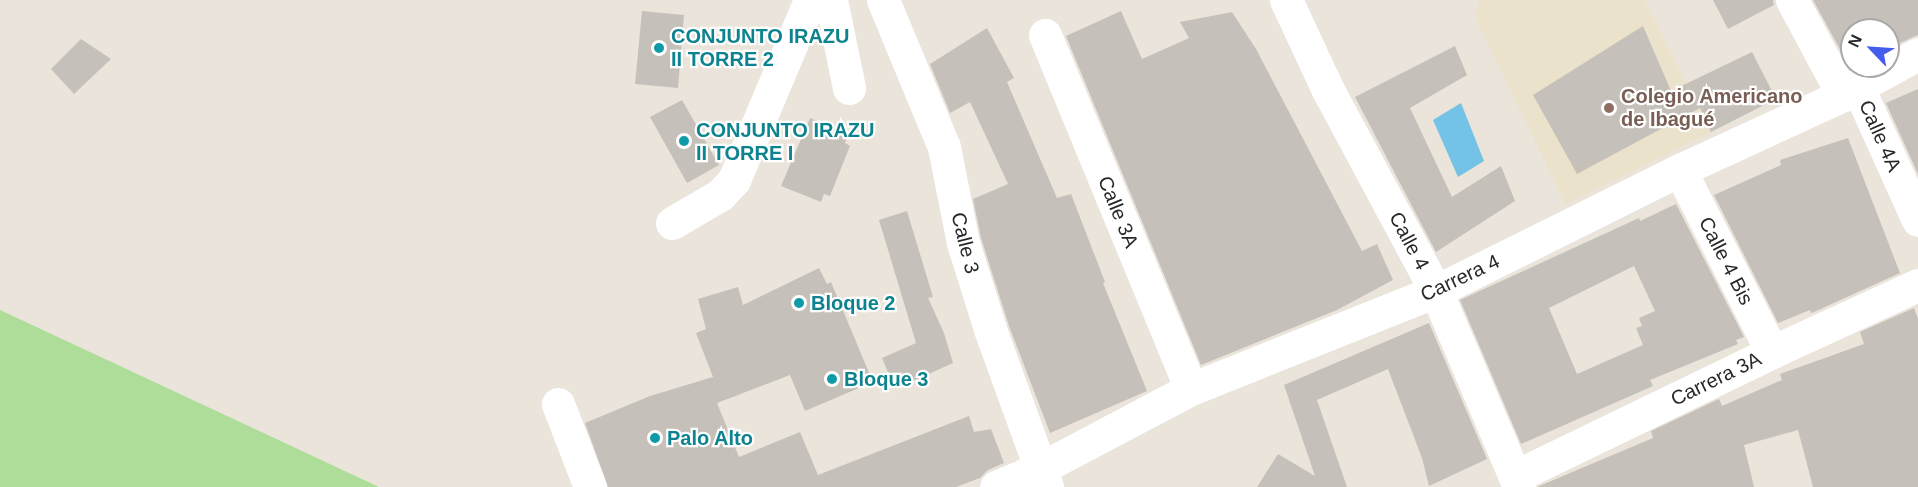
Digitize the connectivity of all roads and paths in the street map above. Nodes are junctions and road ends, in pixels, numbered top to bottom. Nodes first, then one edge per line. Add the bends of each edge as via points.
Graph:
1 (810, 0) edge
2 (831, 0) edge
3 (883, 0) edge
4 (1286, 0) edge
5 (1792, 0) edge
6 (1045, 35) dead end
7 (1918, 54) edge
8 (849, 88) dead end
9 (1850, 90) junction
10 (1680, 170) junction
11 (1918, 220) edge
12 (672, 223) dead end
13 (1918, 285) edge
14 (1436, 291) junction
15 (1772, 352) junction
16 (1191, 389) junction
17 (558, 404) dead end
18 (1044, 478) edge
19 (1518, 482) edge
20 (590, 487) edge
21 (996, 487) edge

1 - 12 street via 734,180 720,195
2 - 8 street
3 - 18 street, Calle 3 via 944,147 963,243
4 - 14 street, Calle 4 via 1328,90
5 - 9 street, Calle 4A
6 - 16 street, Calle 3A
7 - 9 street, Carrera 4
9 - 10 street, Carrera 4
9 - 11 street, Calle 4A
10 - 14 street, Carrera 4
10 - 15 street, Calle 4 Bis
13 - 15 street, Carrera 3A
14 - 16 street, Carrera 4
14 - 19 street, Calle 4
15 - 19 street, Carrera 3A
16 - 18 street, Carrera 4
17 - 20 street
18 - 21 street, Carrera 4

